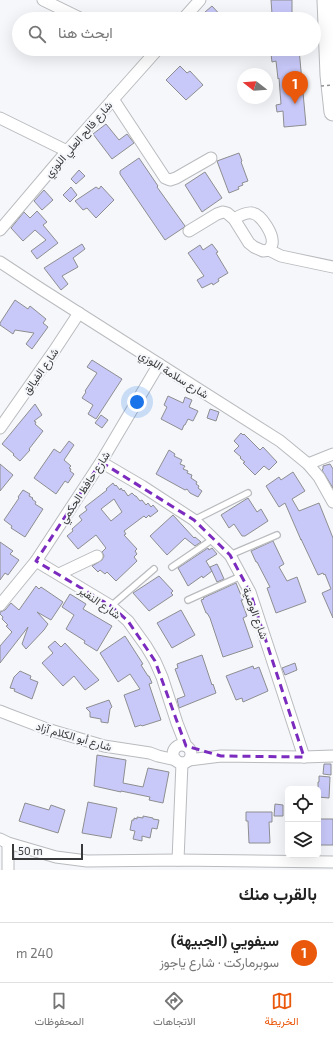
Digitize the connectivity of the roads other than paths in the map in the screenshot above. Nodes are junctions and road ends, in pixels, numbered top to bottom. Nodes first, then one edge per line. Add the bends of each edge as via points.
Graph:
1 (43, 0) edge
2 (200, 0) edge
3 (326, 0) edge
4 (68, 12) edge
5 (190, 12) edge
6 (147, 56) edge
7 (113, 99) junction
8 (333, 112) edge
9 (0, 118) edge
10 (67, 151) junction
11 (211, 158) dead end
12 (234, 219) junction
13 (0, 230) edge
14 (189, 231) dead end
15 (269, 250) junction
16 (0, 262) edge
17 (333, 267) edge
18 (80, 313) junction
19 (159, 364) junction
20 (0, 428) edge
21 (333, 454) edge
22 (101, 462) junction
23 (308, 464) junction
24 (248, 493) dead end
25 (333, 502) edge
26 (194, 520) junction
27 (277, 534) dead end
28 (213, 539) junction
29 (230, 555) junction
30 (96, 556) dead end
31 (36, 560) junction
32 (172, 567) dead end
33 (154, 569) dead end
34 (59, 574) junction
35 (241, 576) junction
36 (188, 600) dead end
37 (0, 605) edge
38 (111, 606) junction
39 (0, 711) edge
40 (182, 754) junction
41 (333, 756) edge
42 (304, 757) junction
43 (4, 841) edge
44 (178, 860) junction
45 (333, 862) edge
46 (8, 870) edge

1 - 4 street
2 - 5 street
3 - 8 main road
6 - 7 street, شارع فالح العلي اللوزي
7 - 10 street, شارع فالح العلي اللوزي
7 - 11 street via 165,178 176,178
9 - 10 street
10 - 13 street, شارع فالح العلي اللوزي
12 - 14 street via 223,212
12 - 15 street via 248,243 263,251
12 - 15 street via 248,213 258,216 271,237
15 - 17 street via 281,256
16 - 18 street, شارع سلامة اللوزي
18 - 19 street, شارع سلامة اللوزي
18 - 20 street, شارع الفيالق
19 - 22 street, شارع حافظ الحكمي
19 - 23 street, شارع سلامة اللوزي via 280,441
21 - 23 street
22 - 26 street, شارع الوصية
22 - 31 street, شارع حافظ الحكمي
23 - 25 street, شارع سلامة اللوزي via 319,477
24 - 26 lane
26 - 28 street, شارع الوصية
27 - 29 lane
28 - 29 street, شارع الوصية
28 - 32 lane
29 - 35 street, شارع الوصية
30 - 34 street
31 - 34 street, شارع النفير
31 - 37 street, شارع حافظ الحكمي
33 - 38 lane
34 - 38 street, شارع النفير
35 - 36 lane
35 - 42 street, شارع الوصية via 250,592
38 - 40 street, شارع النفير via 128,622 155,661 177,724
39 - 40 street, شارع أبو الكلام آزاد via 47,729 104,746 150,753 158,751
40 - 42 street, شارع أبو الكلام آزاد
40 - 44 street, شارع النفير
41 - 42 street, شارع أبو الكلام آزاد
43 - 44 street via 56,857 87,861
43 - 46 street
44 - 45 street

